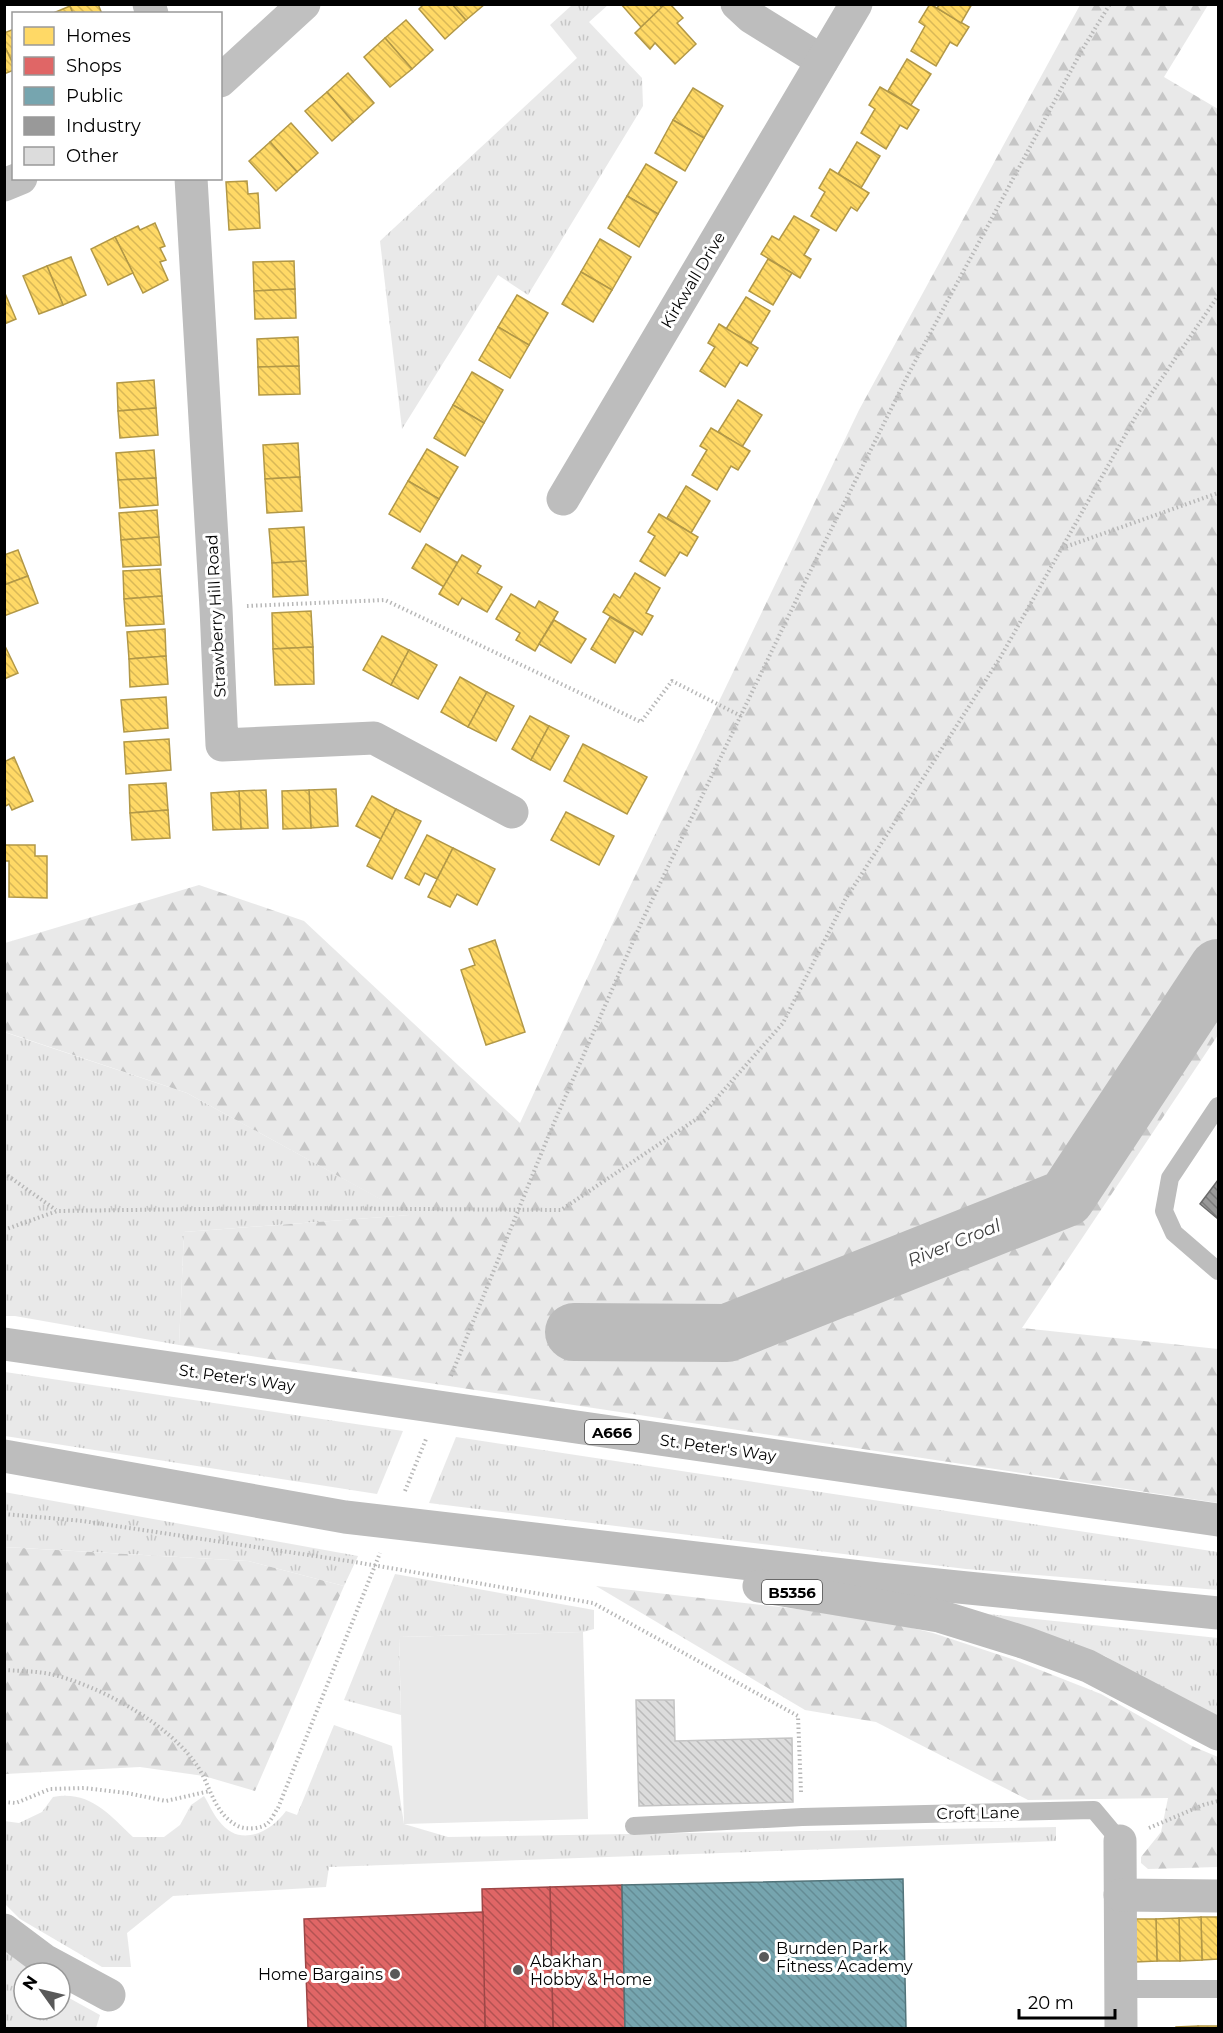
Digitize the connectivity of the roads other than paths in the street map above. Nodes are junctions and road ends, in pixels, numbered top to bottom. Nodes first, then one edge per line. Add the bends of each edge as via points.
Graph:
1 (304, 4) edge
2 (737, 4) edge
3 (856, 4) edge
4 (822, 61) junction
5 (222, 79) edge
6 (191, 180) edge
7 (563, 499) dead end
8 (512, 812) dead end
9 (1218, 1106) edge
10 (1218, 1271) edge
11 (4, 1344) edge
12 (4, 1456) edge
13 (345, 1517) junction
14 (1218, 1520) edge
15 (1218, 1613) edge
16 (1218, 1734) edge
17 (634, 1826) dead end
18 (1120, 1841) joint
19 (1120, 1895) junction
20 (1218, 1896) edge
21 (4, 1930) edge
22 (1121, 1989) junction
23 (1218, 1989) edge
24 (109, 1995) dead end
25 (1121, 2028) edge

1 - 5 street
2 - 4 main road
3 - 4 main road, Kirkwall Drive
4 - 7 main road, Kirkwall Drive
6 - 8 main road, Strawberry Hill Road via 222,746 375,738
9 - 10 lane via 1170,1179 1164,1211 1174,1233
11 - 14 main road, St. Peter's Way / A666
12 - 13 main road
13 - 15 main road via 878,1579
13 - 16 main road, B5356 via 939,1616 1088,1666
17 - 18 lane, Croft Lane via 802,1817 1094,1810
18 - 19 main road
19 - 20 main road
19 - 22 main road
21 - 24 main road via 44,1960
22 - 23 lane
22 - 25 main road

